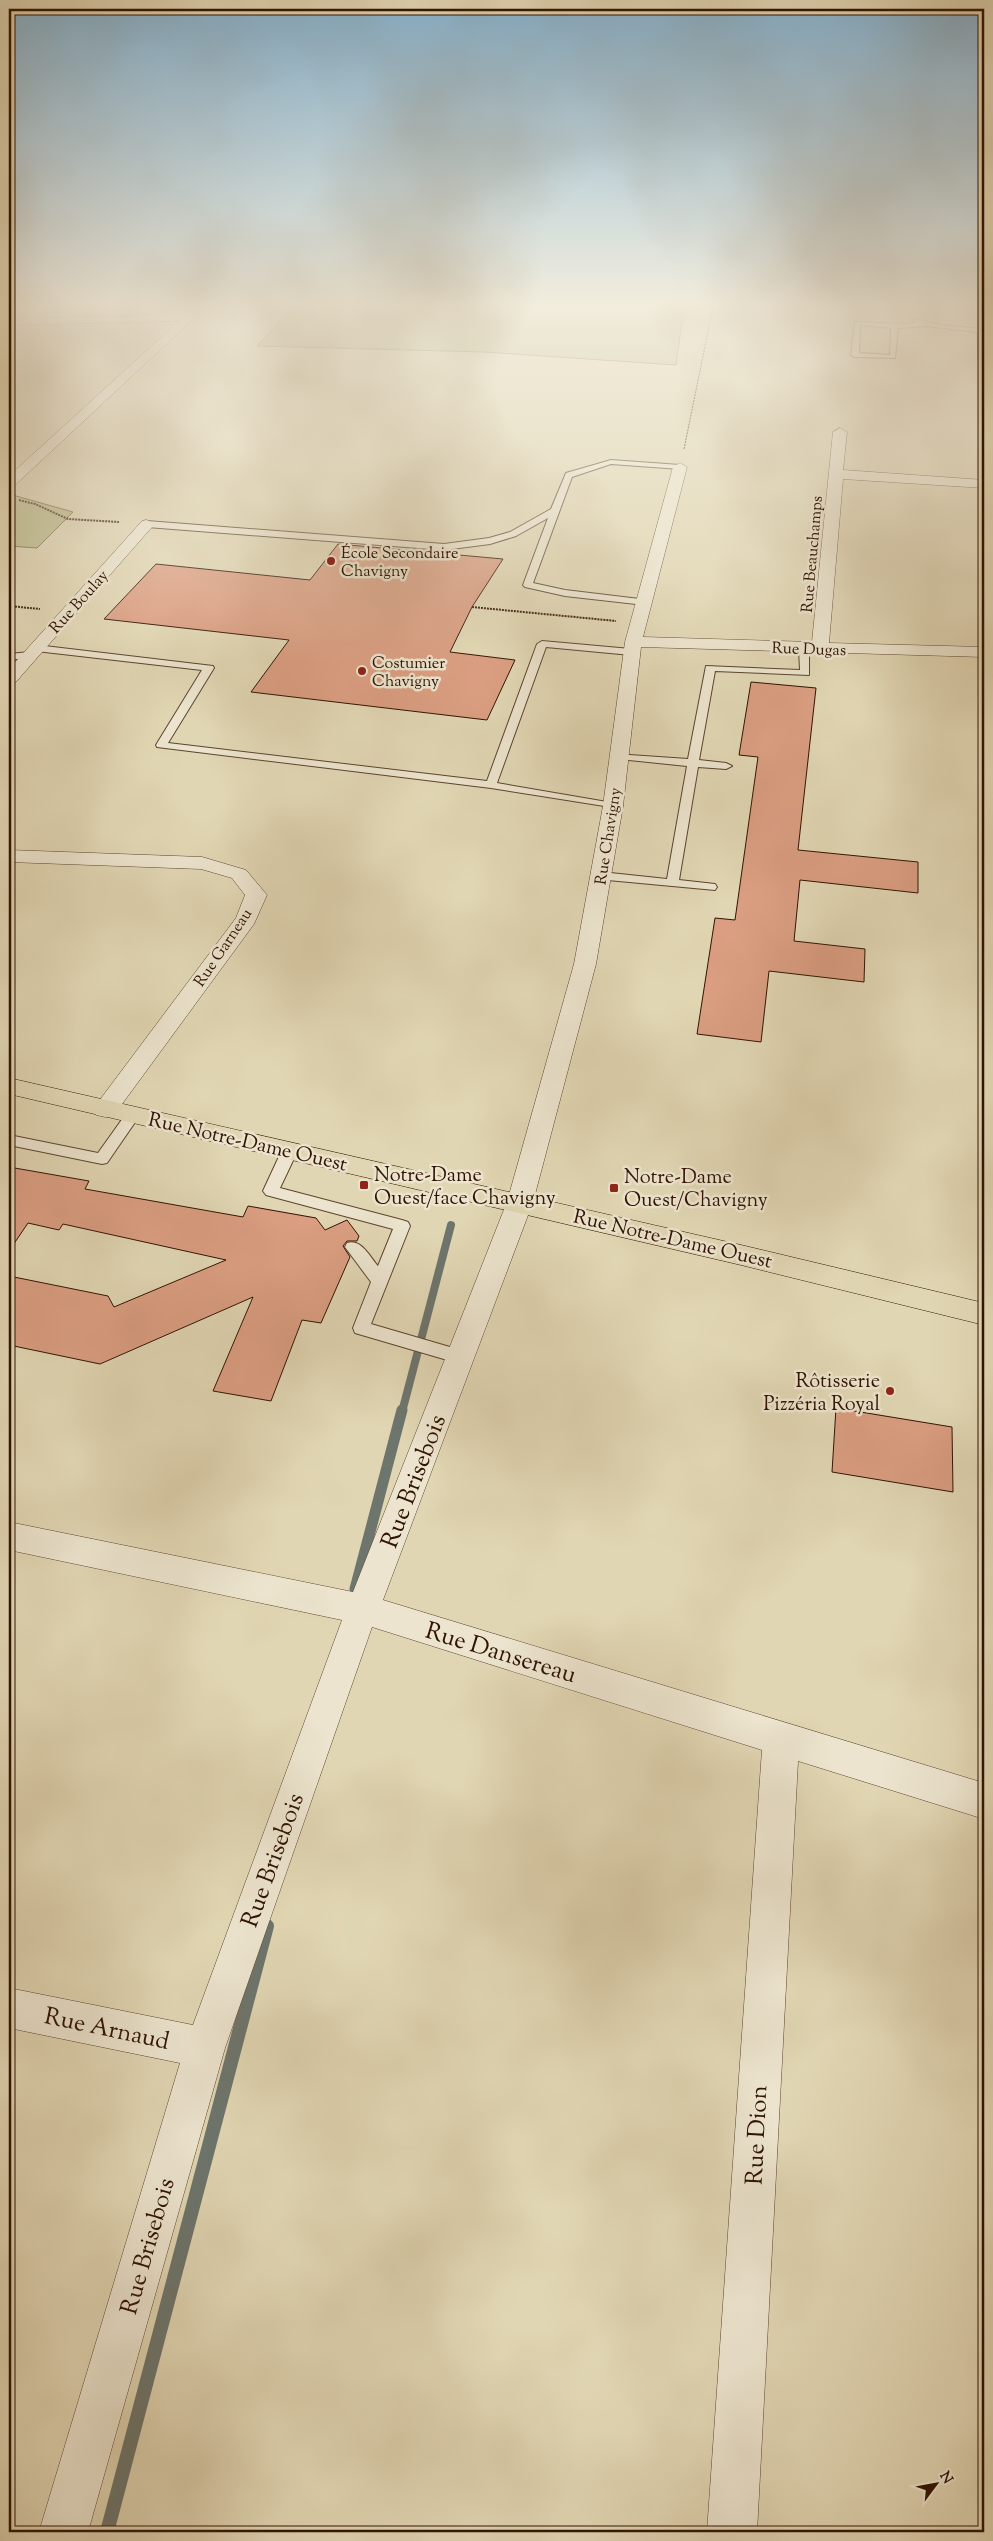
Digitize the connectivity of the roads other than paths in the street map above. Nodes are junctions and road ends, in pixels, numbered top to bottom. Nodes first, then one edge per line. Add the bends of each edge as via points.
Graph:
1 (72, 426) edge
2 (840, 432) dead end
3 (680, 467) joint
4 (836, 474) junction
5 (9, 483) edge
6 (984, 484) edge
7 (555, 510) junction
8 (147, 524) joint
9 (645, 602) junction
10 (632, 647) junction
11 (812, 649) junction
12 (33, 651) junction
13 (984, 652) edge
14 (9, 657) edge
15 (9, 678) edge
16 (619, 756) junction
17 (693, 763) junction
18 (726, 766) dead end
19 (491, 785) junction
20 (613, 806) junction
21 (9, 856) edge
22 (601, 876) junction
23 (672, 883) junction
24 (711, 887) dead end
25 (10, 1087) edge
26 (105, 1109) junction
27 (134, 1115) junction
28 (9, 1140) edge
29 (290, 1150) junction
30 (520, 1202) junction
31 (334, 1208) junction
32 (339, 1224) dead end
33 (352, 1247) dead end
34 (380, 1281) junction
35 (984, 1314) edge
36 (461, 1357) junction
37 (9, 1536) edge
38 (364, 1609) junction
39 (781, 1738) junction
40 (984, 1801) edge
41 (9, 2008) edge
42 (205, 2048) junction
43 (62, 2532) edge
44 (732, 2532) edge

1 - 5 street
2 - 4 street, Rue Beauchamps
3 - 7 lane via 611,462 570,475
3 - 9 street, Rue Chavigny
4 - 6 street
4 - 11 street, Rue Beauchamps
7 - 8 lane via 513,534 490,541 444,546
7 - 9 lane via 528,584 565,593
8 - 12 street, Rue Boulay
9 - 10 street, Rue Chavigny
10 - 11 street, Rue Dugas
10 - 16 street, Rue Chavigny
10 - 19 lane via 542,644
11 - 13 street, Rue Dugas
11 - 17 lane via 805,673 710,668
12 - 14 lane
12 - 15 street, Rue Boulay
12 - 19 lane via 209,668 161,745
16 - 17 lane
16 - 20 street, Rue Chavigny
17 - 18 lane
17 - 23 lane
19 - 20 lane
20 - 22 street, Rue Chavigny
21 - 26 street, Rue Garneau via 202,863 239,874 256,895 246,919
22 - 23 lane
22 - 30 street, Rue Chavigny via 585,964
23 - 24 lane
25 - 26 main road, Rue Notre-Dame Ouest
26 - 27 main road, Rue Notre-Dame Ouest
27 - 28 lane via 102,1159
27 - 29 main road, Rue Notre-Dame Ouest
29 - 30 main road, Rue Notre-Dame Ouest
29 - 31 lane via 271,1191
30 - 35 main road, Rue Notre-Dame Ouest
30 - 36 street, Rue Brisebois
31 - 32 lane
31 - 34 lane via 402,1226
33 - 34 lane
34 - 36 lane via 361,1328
36 - 38 street, Rue Brisebois
37 - 38 street, Rue Dansereau
38 - 39 street, Rue Dansereau
38 - 42 street, Rue Brisebois via 342,1662
39 - 40 street, Rue Dansereau
39 - 44 street, Rue Dion
41 - 42 street, Rue Arnaud
42 - 43 street, Rue Brisebois

